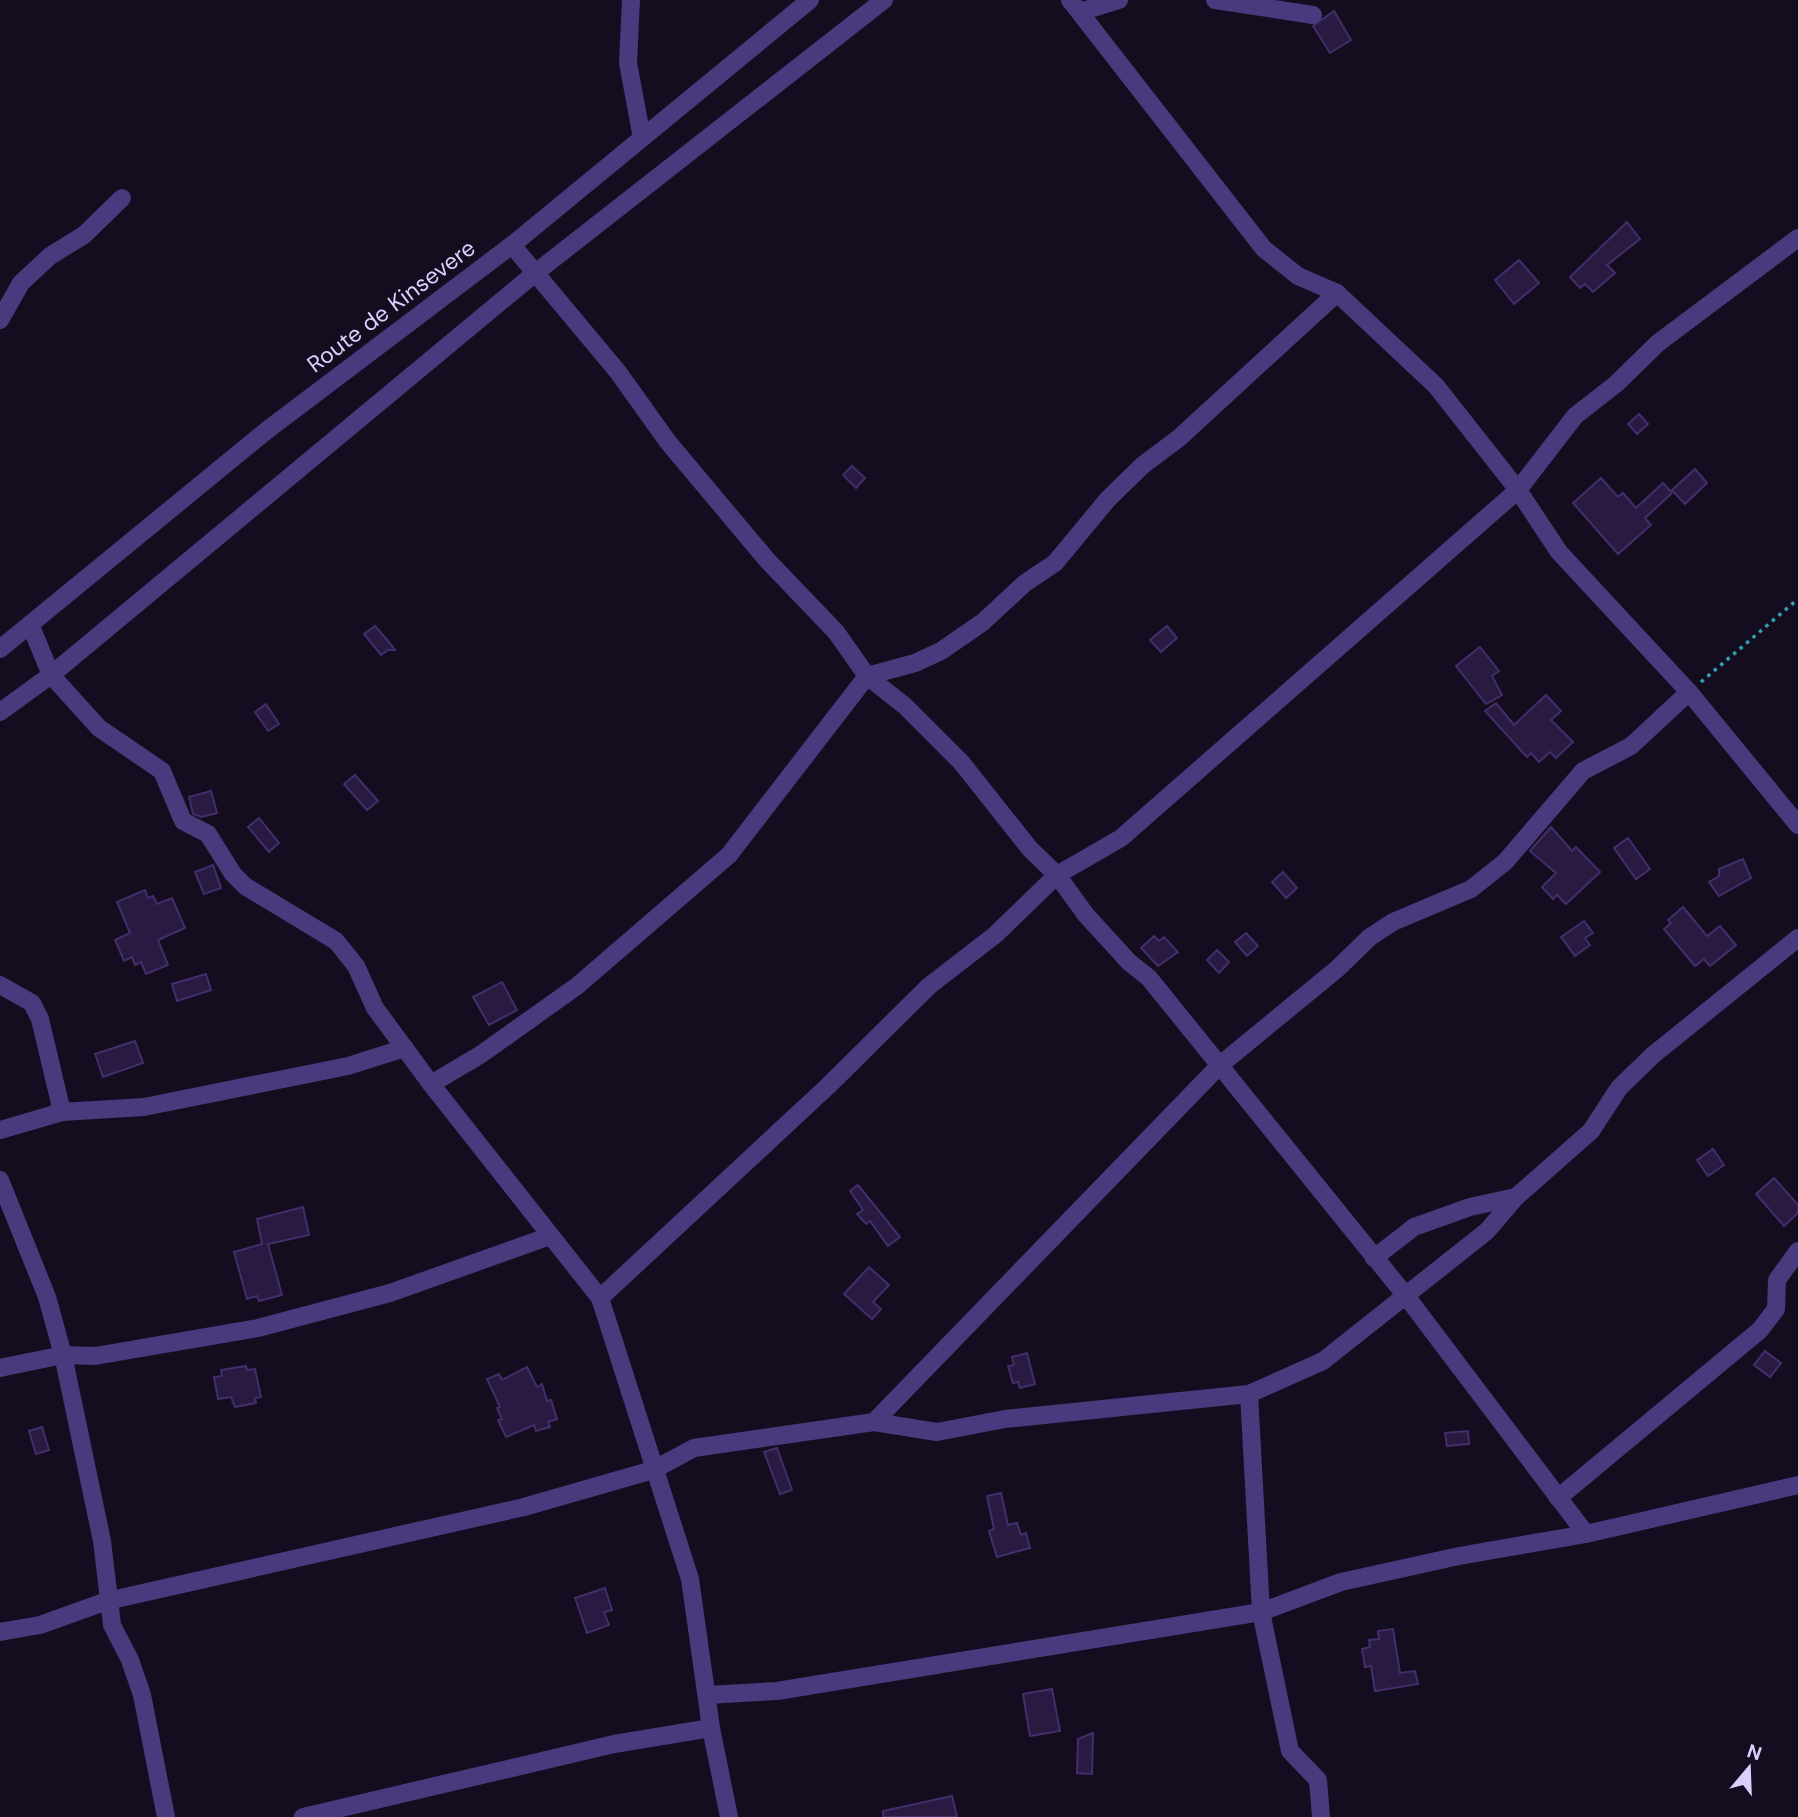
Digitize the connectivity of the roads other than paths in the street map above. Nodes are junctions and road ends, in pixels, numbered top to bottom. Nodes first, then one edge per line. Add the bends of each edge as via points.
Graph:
1 (631, 0) edge
2 (810, 0) edge
3 (884, 0) edge
4 (1119, 0) edge
5 (1215, 0) edge
6 (1075, 6) edge
7 (1313, 15) dead end
8 (642, 138) junction
9 (122, 198) dead end
10 (1798, 238) edge
11 (512, 245) junction
12 (534, 274) junction
13 (1337, 293) junction
14 (0, 320) edge
15 (1518, 490) junction
16 (30, 624) junction
17 (0, 649) edge
18 (51, 675) junction
19 (867, 676) junction
20 (1689, 692) junction
21 (0, 712) edge
22 (1798, 825) edge
23 (1057, 875) junction
24 (1798, 938) edge
25 (0, 985) edge
26 (405, 1048) junction
27 (1220, 1065) junction
28 (431, 1084) junction
29 (62, 1112) junction
30 (0, 1130) edge
31 (0, 1180) edge
32 (1516, 1196) junction
33 (550, 1236) junction
34 (1798, 1251) edge
35 (1374, 1258) junction
36 (1406, 1296) junction
37 (600, 1298) junction
38 (63, 1355) junction
39 (0, 1368) edge
40 (1249, 1394) junction
41 (874, 1422) junction
42 (653, 1470) junction
43 (1798, 1485) edge
44 (1558, 1498) junction
45 (1586, 1534) junction
46 (107, 1601) junction
47 (1261, 1612) junction
48 (0, 1632) edge
49 (707, 1695) junction
50 (711, 1728) junction
51 (1319, 1816) edge
52 (166, 1817) edge
53 (303, 1817) edge
54 (729, 1817) edge

1 - 8 street via 628,63
2 - 8 street, Route de Kinsevere
3 - 12 street
4 - 6 street
5 - 7 street
6 - 13 street via 1264,249 1298,275
8 - 11 street, Route de Kinsevere
9 - 14 street via 84,235 50,256 21,283
10 - 15 street via 1658,343 1575,416
11 - 12 street
11 - 16 street, Route de Kinsevere via 266,431
12 - 18 street
12 - 19 street via 767,560 836,632
13 - 15 street via 1436,386
13 - 19 street via 1179,438 1143,465 1055,563 1025,583 983,622 941,651
15 - 20 street via 1559,552
15 - 23 street via 1121,838
16 - 17 street, Route de Kinsevere
16 - 18 street
18 - 21 street
18 - 26 street via 99,728 162,771 183,821 208,834 245,886 336,941 356,966 375,1008
19 - 23 street via 905,706 961,762 1030,849
19 - 28 street via 729,855 577,986
20 - 22 street
20 - 27 street via 1631,746 1583,771 1505,862 1471,888 1370,937
23 - 27 street via 1086,915 1149,978
23 - 37 street via 995,935 929,986
24 - 32 street via 1653,1055 1619,1088 1591,1131
25 - 29 street via 32,1003 40,1019
26 - 28 street
26 - 29 street via 348,1066 152,1106
27 - 35 street
27 - 41 street
28 - 33 street
29 - 30 street
31 - 38 street via 47,1297
32 - 35 street via 1413,1227
32 - 36 street via 1487,1231
33 - 37 street
33 - 38 street via 390,1293 258,1328 95,1356
34 - 44 street via 1777,1280 1776,1309 1760,1330
35 - 36 street
36 - 40 street via 1323,1361
36 - 44 street
37 - 42 street
38 - 39 street
38 - 46 street via 102,1541
40 - 41 street via 1005,1419 937,1432
40 - 47 street
41 - 42 street via 694,1448
42 - 46 street via 524,1507
42 - 49 street via 690,1579
43 - 45 street
44 - 45 street
45 - 47 street via 1341,1583
46 - 48 street via 40,1625
46 - 52 street via 111,1625 142,1695
47 - 49 street via 777,1691
47 - 51 street via 1290,1751 1318,1780
49 - 50 street
50 - 53 street via 614,1744
50 - 54 street

